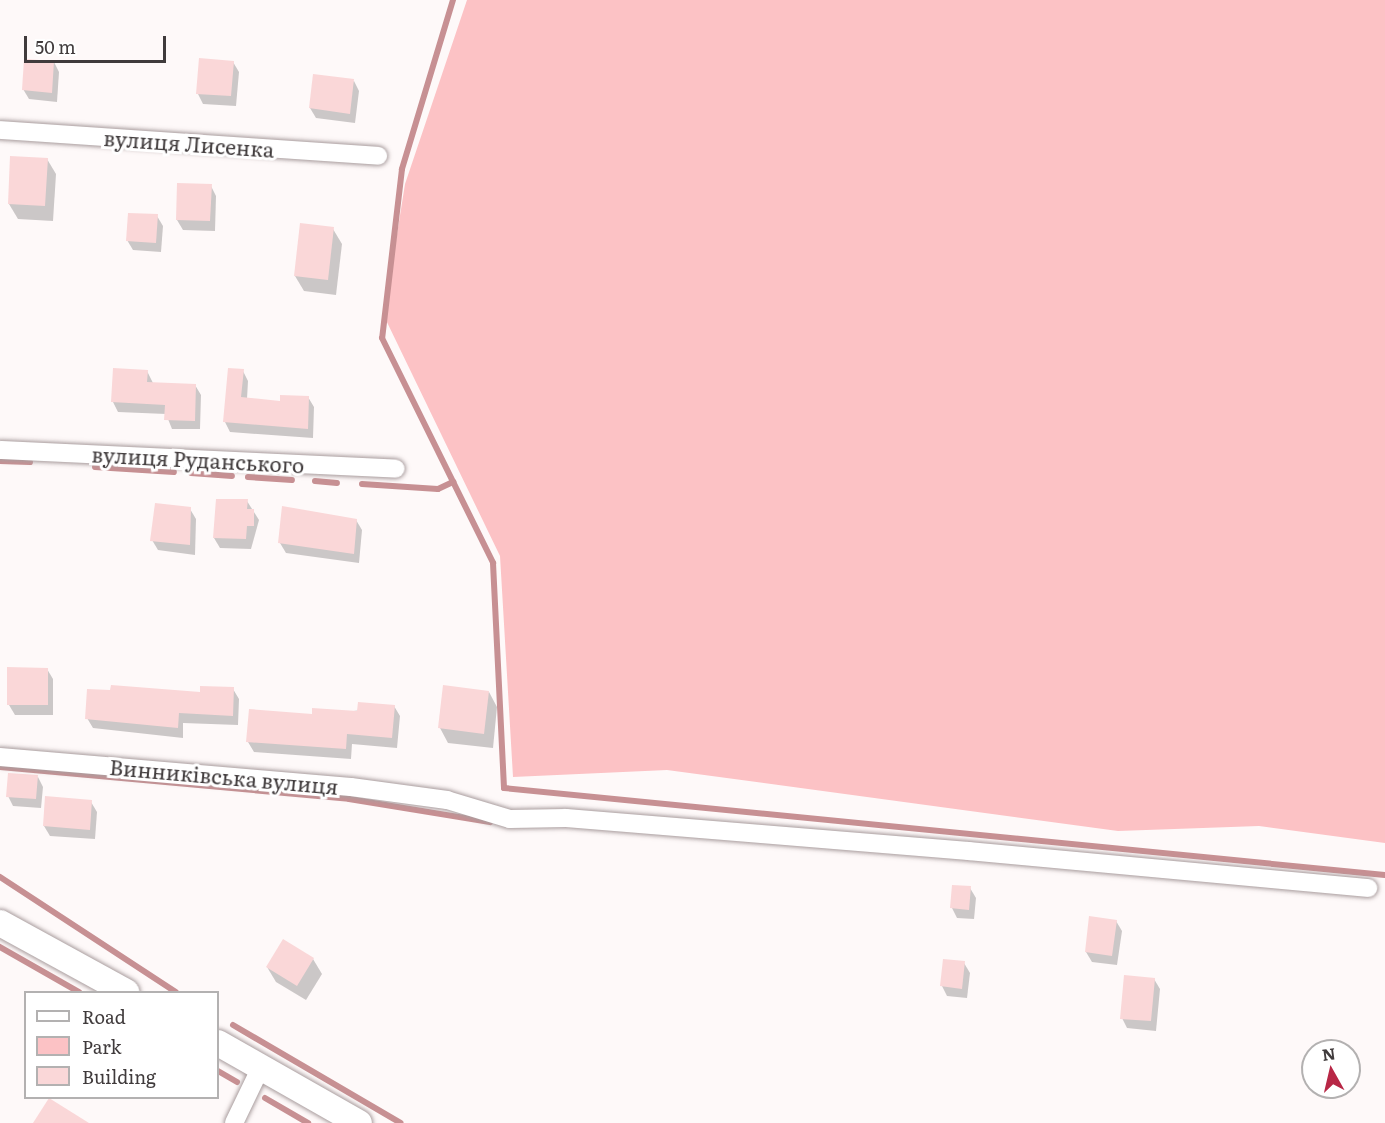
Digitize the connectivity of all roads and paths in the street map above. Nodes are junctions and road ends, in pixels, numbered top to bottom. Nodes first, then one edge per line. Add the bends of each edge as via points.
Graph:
1 (0, 130) edge
2 (378, 156) dead end
3 (0, 450) edge
4 (396, 469) dead end
5 (0, 757) edge
6 (1368, 888) dead end
7 (0, 923) edge
8 (122, 991) edge
9 (219, 1044) edge
10 (261, 1067) junction
11 (234, 1123) edge
12 (359, 1123) edge

1 - 2 street, вулиця Лисенка
3 - 4 street, вулиця Руданського
5 - 6 street, Винниківська вулиця via 447,800 510,819 566,818
7 - 8 main road
9 - 10 main road
10 - 11 street
10 - 12 main road

